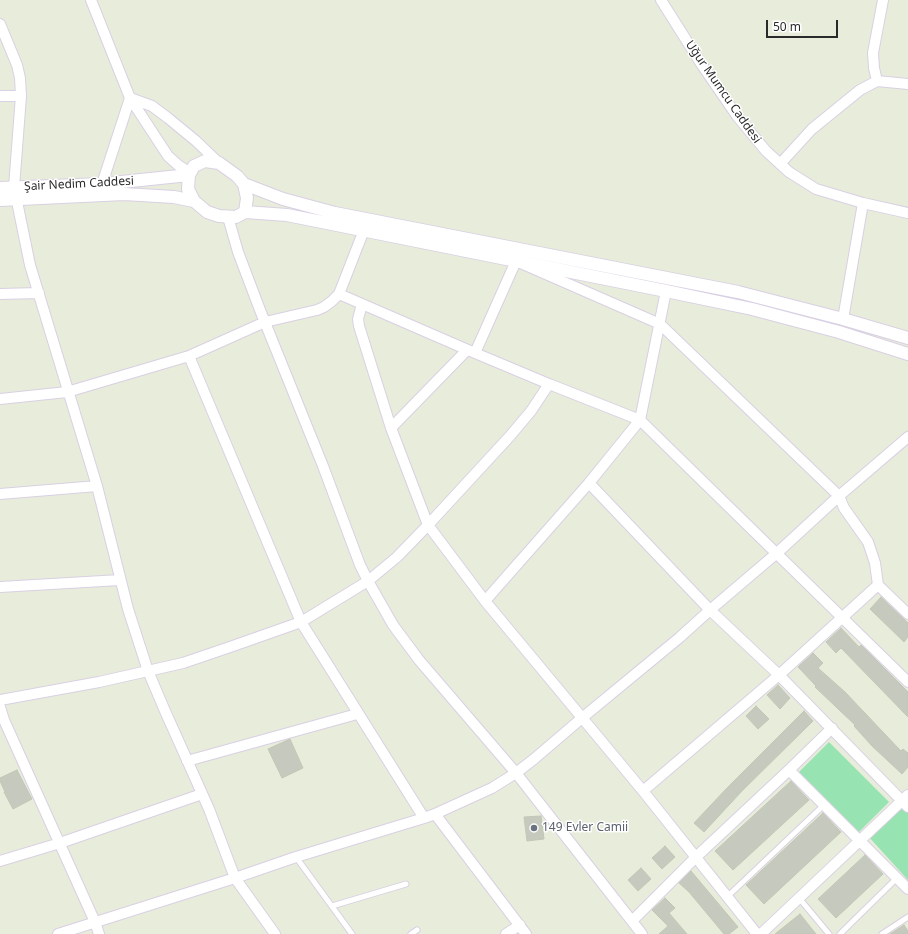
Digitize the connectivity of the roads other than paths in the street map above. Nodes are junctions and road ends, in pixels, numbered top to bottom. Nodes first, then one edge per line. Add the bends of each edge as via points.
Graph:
1 (91, 0) edge
2 (662, 0) edge
3 (883, 0) edge
4 (0, 24) edge
5 (878, 81) junction
6 (908, 84) edge
7 (0, 96) edge
8 (21, 96) junction
9 (130, 98) junction
10 (219, 164) junction
11 (780, 164) junction
12 (189, 174) junction
13 (102, 184) junction
14 (244, 184) junction
15 (0, 188) edge
16 (15, 193) junction
17 (0, 200) edge
18 (194, 201) junction
19 (863, 203) junction
20 (246, 212) junction
21 (908, 213) edge
22 (228, 217) junction
23 (364, 230) junction
24 (516, 261) junction
25 (666, 291) junction
26 (38, 293) junction
27 (0, 294) edge
28 (339, 294) junction
29 (362, 304) junction
30 (843, 319) junction
31 (266, 322) junction
32 (660, 324) junction
33 (908, 338) edge
34 (471, 352) junction
35 (908, 354) edge
36 (189, 356) junction
37 (550, 384) junction
38 (68, 392) junction
39 (0, 399) edge
40 (640, 420) junction
41 (391, 428) junction
42 (908, 438) edge
43 (589, 483) junction
44 (97, 486) junction
45 (0, 494) edge
46 (839, 496) junction
47 (428, 525) junction
48 (777, 553) junction
49 (120, 580) junction
50 (368, 581) junction
51 (878, 585) junction
52 (0, 587) edge
53 (485, 601) junction
54 (710, 610) junction
55 (908, 614) edge
56 (842, 618) junction
57 (300, 622) junction
58 (148, 671) junction
59 (779, 675) junction
60 (908, 682) edge
61 (0, 700) edge
62 (0, 707) edge
63 (357, 714) junction
64 (582, 718) junction
65 (832, 728) junction
66 (187, 761) junction
67 (790, 770) junction
68 (516, 773) junction
69 (643, 791) junction
70 (202, 794) junction
71 (906, 801) edge
72 (824, 805) junction
73 (435, 814) junction
74 (424, 818) junction
75 (859, 840) junction
76 (60, 843) junction
77 (296, 857) junction
78 (696, 857) junction
79 (0, 861) edge
80 (235, 878) junction
81 (897, 878) junction
82 (406, 884) dead end
83 (908, 889) edge
84 (727, 897) junction
85 (799, 898) junction
86 (332, 906) junction
87 (908, 917) edge
88 (632, 921) junction
89 (96, 922) junction
90 (520, 925) junction
91 (417, 930) dead end
92 (58, 934) edge
93 (99, 934) edge
94 (275, 934) edge
95 (352, 934) edge
96 (411, 934) edge
97 (506, 934) edge
98 (526, 934) edge
99 (642, 934) edge
100 (757, 934) edge
101 (762, 934) edge
102 (829, 934) edge
103 (840, 934) edge
104 (882, 934) edge

1 - 9 street
2 - 11 street, Uğur Mumcu Caddesi via 737,116
3 - 5 street via 873,53
4 - 8 street via 17,65
5 - 6 street
5 - 11 street via 860,90 812,130
7 - 8 street
8 - 16 street
9 - 10 street via 152,106 163,114
9 - 12 street via 168,156
9 - 13 street
10 - 12 street via 205,161 194,166
10 - 14 street
11 - 19 street, Uğur Mumcu Caddesi via 816,189
12 - 13 street, Şair Nedim Caddesi
12 - 18 street via 188,189
13 - 16 street, Şair Nedim Caddesi
14 - 20 street
14 - 30 street via 283,199 335,213 738,292
15 - 16 street, Şair Nedim Caddesi
16 - 17 street
16 - 18 street via 124,194
16 - 26 street
18 - 22 street via 207,212
19 - 21 street, Uğur Mumcu Caddesi
19 - 30 street
20 - 22 street via 236,218
20 - 23 street via 286,215
22 - 31 street via 238,252
23 - 24 street
23 - 28 street
24 - 25 street
24 - 32 street
24 - 34 street
25 - 32 street
25 - 35 street via 752,309
26 - 27 street
26 - 38 street
28 - 29 street
28 - 31 street via 332,302 316,310
29 - 34 street
29 - 41 street via 359,326
30 - 33 street
31 - 36 street
31 - 50 street
32 - 40 street
32 - 46 street
34 - 37 street
34 - 41 street
36 - 38 street
36 - 57 street
37 - 40 street
37 - 47 street via 510,436
38 - 39 street
38 - 44 street
40 - 43 street
40 - 48 street
41 - 47 street
42 - 46 street
43 - 53 street
43 - 54 street
44 - 45 street
44 - 49 street
46 - 48 street
46 - 51 street via 844,508 868,542 875,563
47 - 50 street via 397,557
47 - 53 street
48 - 54 street
48 - 56 street
49 - 52 street
49 - 58 street
50 - 57 street
50 - 68 street via 393,624 419,660
51 - 55 street
51 - 56 street
53 - 64 street
54 - 59 street
54 - 64 street
56 - 59 street
56 - 60 street
57 - 58 street via 206,656
57 - 63 street
58 - 61 street
58 - 66 street
59 - 65 street
59 - 69 street
62 - 76 street
63 - 66 street
63 - 74 street
64 - 68 street
64 - 69 street
65 - 67 street
65 - 71 street
66 - 70 street
67 - 72 street
67 - 78 street
68 - 73 street via 492,788
68 - 88 street
69 - 78 street
70 - 76 street
70 - 80 street
71 - 75 street
72 - 75 street
72 - 84 lane
73 - 74 street
73 - 90 street
74 - 77 street
75 - 81 street
75 - 85 street
76 - 79 street
76 - 89 street
77 - 80 street
77 - 86 lane
78 - 84 street
78 - 88 street
80 - 89 street
80 - 94 street
81 - 83 street
81 - 103 lane
82 - 86 lane
84 - 100 street
85 - 101 street
85 - 102 lane
86 - 95 lane
87 - 104 lane
88 - 99 street
89 - 92 street
89 - 93 street
90 - 97 street
90 - 98 street
91 - 96 lane

